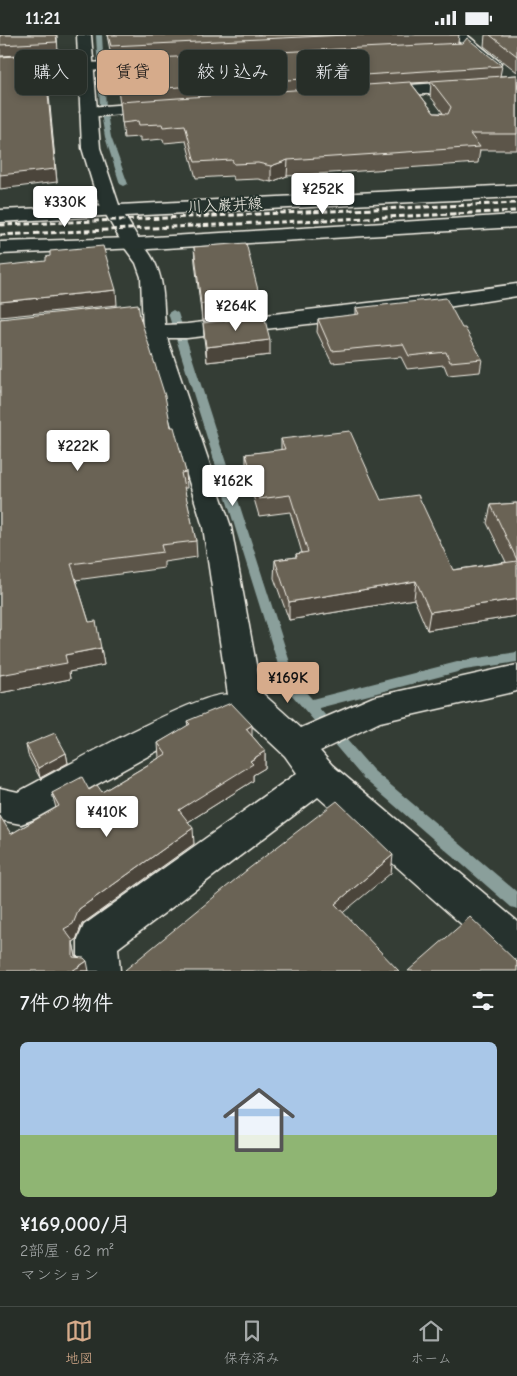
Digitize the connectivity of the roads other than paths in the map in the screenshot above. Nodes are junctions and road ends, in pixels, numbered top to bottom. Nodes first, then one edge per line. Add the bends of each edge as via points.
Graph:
1 (84, 35) edge
2 (462, 38) edge
3 (483, 40) dead end
4 (0, 62) edge
5 (170, 63) edge
6 (89, 64) junction
7 (511, 71) edge
8 (445, 72) edge
9 (517, 82) edge
10 (455, 86) junction
11 (414, 89) junction
12 (369, 93) edge
13 (424, 103) edge
14 (171, 107) edge
15 (100, 112) junction
16 (517, 191) edge
17 (112, 211) junction
18 (0, 216) edge
19 (517, 221) edge
20 (132, 244) junction
21 (0, 247) edge
22 (517, 290) edge
23 (151, 321) junction
24 (517, 678) edge
25 (245, 698) junction
26 (297, 746) junction
27 (319, 776) junction
28 (0, 804) edge
29 (517, 947) edge
30 (100, 971) edge

1 - 6 street
2 - 3 street
2 - 7 street
4 - 6 street
5 - 6 street
6 - 15 street
7 - 9 street
8 - 10 street
9 - 10 street
10 - 11 street
11 - 12 street
11 - 13 street
14 - 15 street
15 - 17 street via 91,148
16 - 17 street, 川入巌井線
17 - 18 street, 川入巌井線
17 - 20 street
19 - 20 street, 川入巌井線
20 - 21 street, 川入巌井線
20 - 23 street via 146,263 151,277
22 - 23 street via 187,331
23 - 25 street via 217,527
24 - 26 street via 373,710
25 - 26 street
25 - 28 street via 165,730 21,808
26 - 27 street
27 - 29 street
27 - 30 street via 98,939

